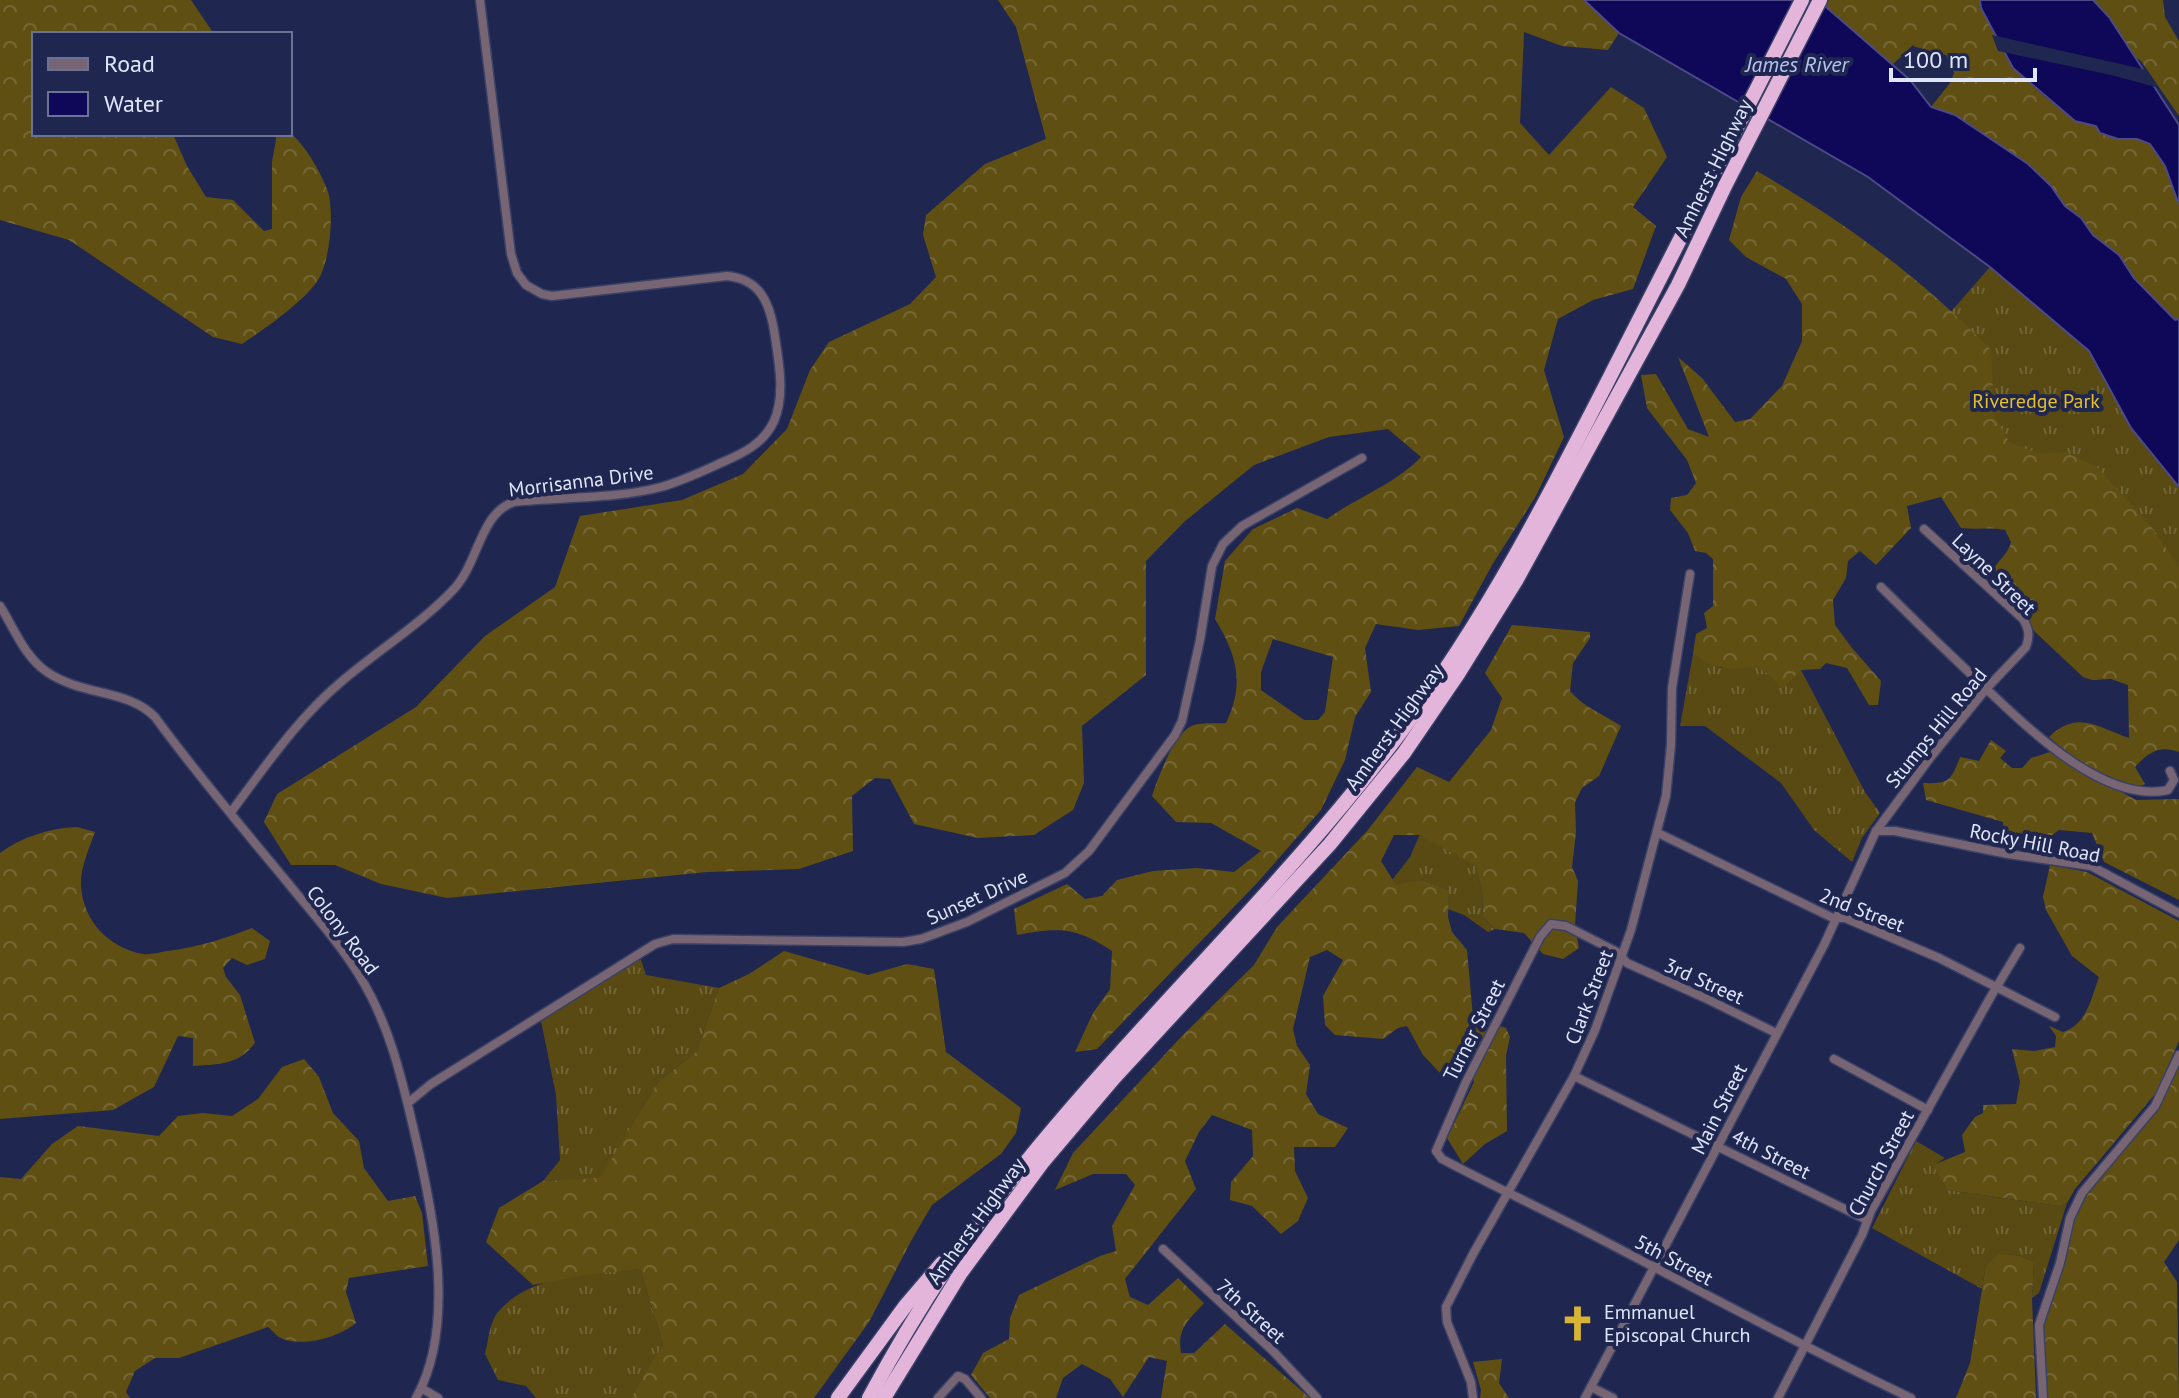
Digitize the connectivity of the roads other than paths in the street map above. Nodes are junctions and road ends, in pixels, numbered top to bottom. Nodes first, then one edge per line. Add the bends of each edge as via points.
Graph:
1 (480, 0) edge
2 (1802, 0) edge
3 (1820, 0) edge
4 (1362, 458) dead end
5 (1924, 529) dead end
6 (1690, 574) dead end
7 (1881, 587) dead end
8 (0, 606) edge
9 (2026, 647) joint
10 (1986, 689) junction
11 (2170, 771) dead end
12 (231, 812) junction
13 (1876, 831) junction
14 (1658, 833) junction
15 (2179, 913) edge
16 (1836, 919) junction
17 (2020, 948) dead end
18 (1621, 956) junction
19 (1996, 988) junction
20 (2055, 1017) dead end
21 (1776, 1033) junction
22 (2179, 1055) edge
23 (1834, 1059) dead end
24 (1574, 1076) junction
25 (408, 1103) junction
26 (1928, 1110) junction
27 (1718, 1146) junction
28 (1507, 1194) junction
29 (989, 1208) junction
30 (1867, 1220) junction
31 (1163, 1249) dead end
32 (1655, 1268) junction
33 (921, 1335) junction
34 (1804, 1347) junction
35 (1591, 1387) junction
36 (421, 1388) junction
37 (939, 1397) edge
38 (416, 1398) edge
39 (438, 1398) edge
40 (838, 1398) edge
41 (869, 1398) edge
42 (884, 1398) edge
43 (891, 1398) edge
44 (981, 1398) edge
45 (1317, 1398) edge
46 (1473, 1398) edge
47 (1585, 1398) edge
48 (1613, 1398) edge
49 (1778, 1398) edge
50 (1911, 1398) edge
51 (2043, 1398) edge

1 - 12 street, Morrisanna Drive via 508,234 520,278 533,291 552,296 727,276 751,282 761,291 771,316 780,389 775,419 751,448 669,485 514,502 500,508 456,586 319,702
2 - 29 highway, Amherst Highway via 1510,568 1432,691 1293,865 1132,1039
3 - 33 highway, Amherst Highway via 1678,285 1517,579 1404,753 1330,844 1042,1163
4 - 25 street, Sunset Drive via 1242,526 1223,544 1212,566 1182,721 1089,851 1065,873 921,939 660,942 538,1015
5 - 9 street, Layne Street via 2023,619 2029,633
6 - 14 street, Clark Street
7 - 10 street
8 - 12 street, Colony Road via 30,656 47,672 148,709
9 - 10 street, Stumps Hill Road
10 - 11 street via 2057,752 2122,788 2168,790 2174,780
10 - 13 street, Stumps Hill Road
12 - 25 street, Colony Road via 358,972 382,1019
13 - 15 street, Rocky Hill Road via 2091,866
13 - 16 street, Main Street
14 - 16 street, 2nd Street
14 - 18 street, Clark Street
16 - 19 street, 2nd Street via 1845,918 1923,951
16 - 21 street, Main Street
17 - 19 street, Church Street
18 - 21 street, 3rd Street
18 - 24 street, Clark Street
18 - 28 street, Turner Street via 1558,923 1546,927 1466,1082 1436,1151
19 - 20 street, 2nd Street
19 - 26 street, Church Street
21 - 27 street, Main Street
22 - 51 street via 2155,1106 2075,1205 2039,1325
23 - 26 street
24 - 27 street, 4th Street
24 - 28 street, Clark Street
25 - 36 street, Colony Road via 431,1206 437,1263 436,1325
26 - 30 street, Church Street
27 - 30 street, 4th Street
27 - 32 street, Main Street
28 - 32 street, 5th Street
28 - 46 street, Clark Street via 1446,1307
29 - 40 highway via 906,1305
29 - 41 highway, Amherst Highway
30 - 34 street, Church Street
31 - 45 street, 7th Street
32 - 34 street, 5th Street
32 - 35 street, Main Street
33 - 42 highway, Amherst Highway
33 - 43 highway
34 - 49 street, Church Street
34 - 50 street, 5th Street
35 - 47 street, Main Street
35 - 48 street
36 - 38 street, Colony Road
36 - 39 street
37 - 44 street via 958,1376

